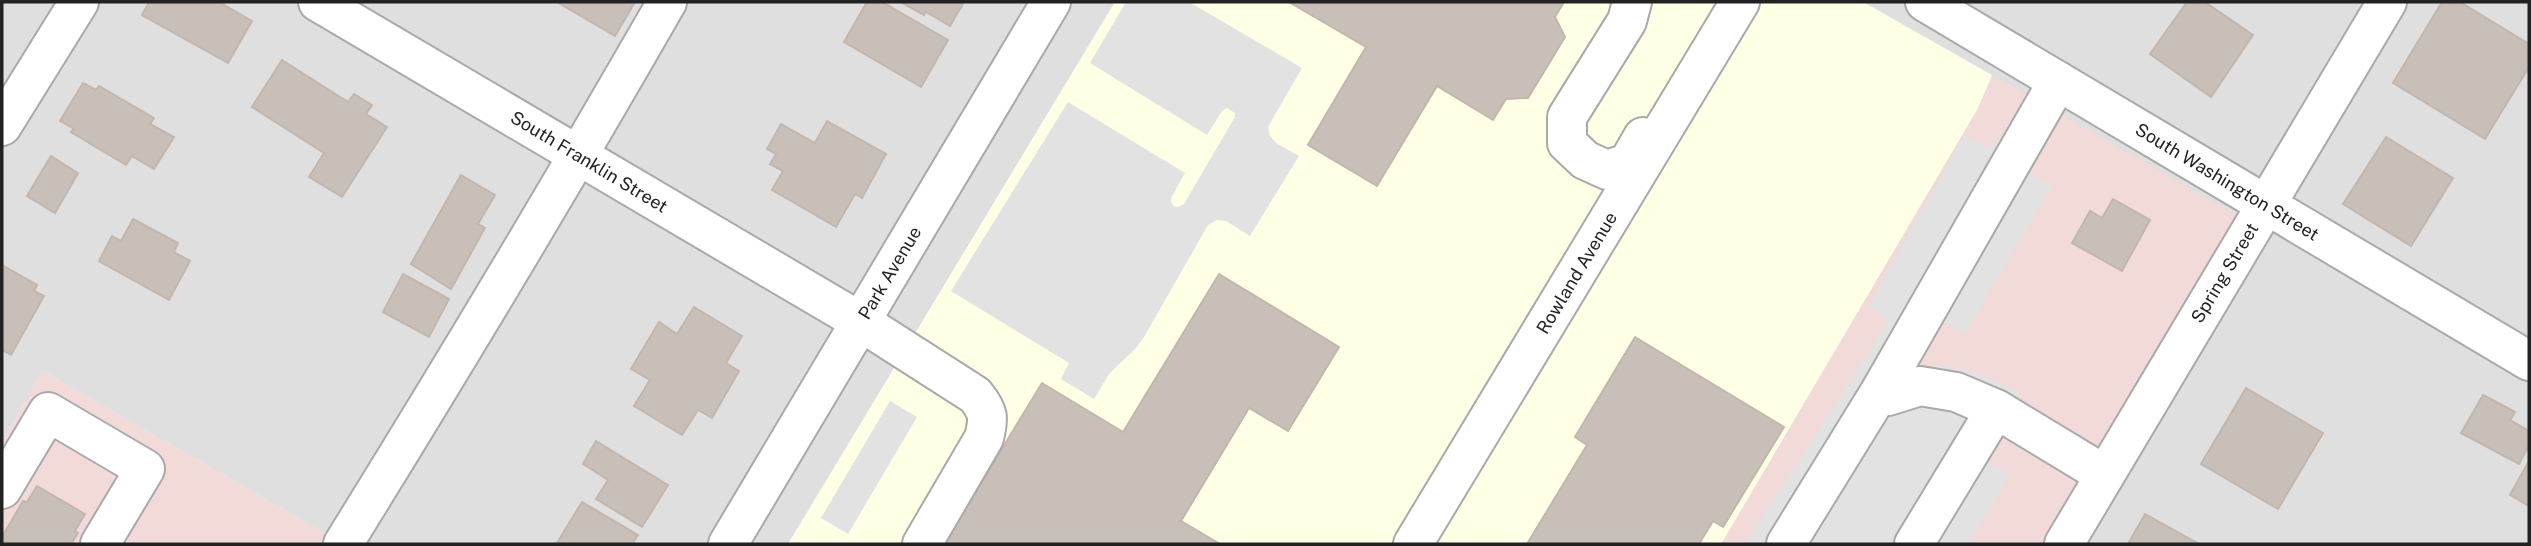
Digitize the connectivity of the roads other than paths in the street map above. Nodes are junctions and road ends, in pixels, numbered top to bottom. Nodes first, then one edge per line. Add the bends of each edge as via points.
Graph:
1 (79, 2) edge
2 (317, 2) edge
3 (667, 2) edge
4 (1051, 2) edge
5 (1632, 2) edge
6 (1724, 2) edge
7 (1740, 2) edge
8 (1925, 2) edge
9 (2387, 2) edge
10 (2058, 81) junction
11 (2, 126) edge
12 (579, 156) junction
13 (2265, 205) junction
14 (861, 322) junction
15 (2529, 361) edge
16 (1881, 390) junction
17 (1996, 409) junction
18 (2105, 475) junction
19 (2, 489) edge
20 (100, 544) edge
21 (342, 544) edge
22 (729, 544) edge
23 (922, 544) edge
24 (1413, 544) edge
25 (1786, 544) edge
26 (1914, 544) edge
27 (2064, 544) edge

1 - 11 street
2 - 12 street, South Franklin Street
3 - 12 street
4 - 14 street, Park Avenue
5 - 6 street via 1627,20 1567,117 1567,143 1585,160 1607,170 1628,163
7 - 24 street, Rowland Avenue
8 - 10 street, South Washington Street
9 - 13 street, Spring Street
10 - 13 street, South Washington Street
10 - 16 street
12 - 14 street, South Franklin Street
12 - 21 street
13 - 15 street, South Washington Street
13 - 18 street, Spring Street
14 - 22 street, Park Avenue
14 - 23 street, South Franklin Street via 975,395 985,407 984,438
16 - 17 street via 1888,396 1920,386 1956,392
16 - 25 street
17 - 18 street
17 - 26 street
18 - 27 street, Spring Street
19 - 20 street via 48,412 145,469

